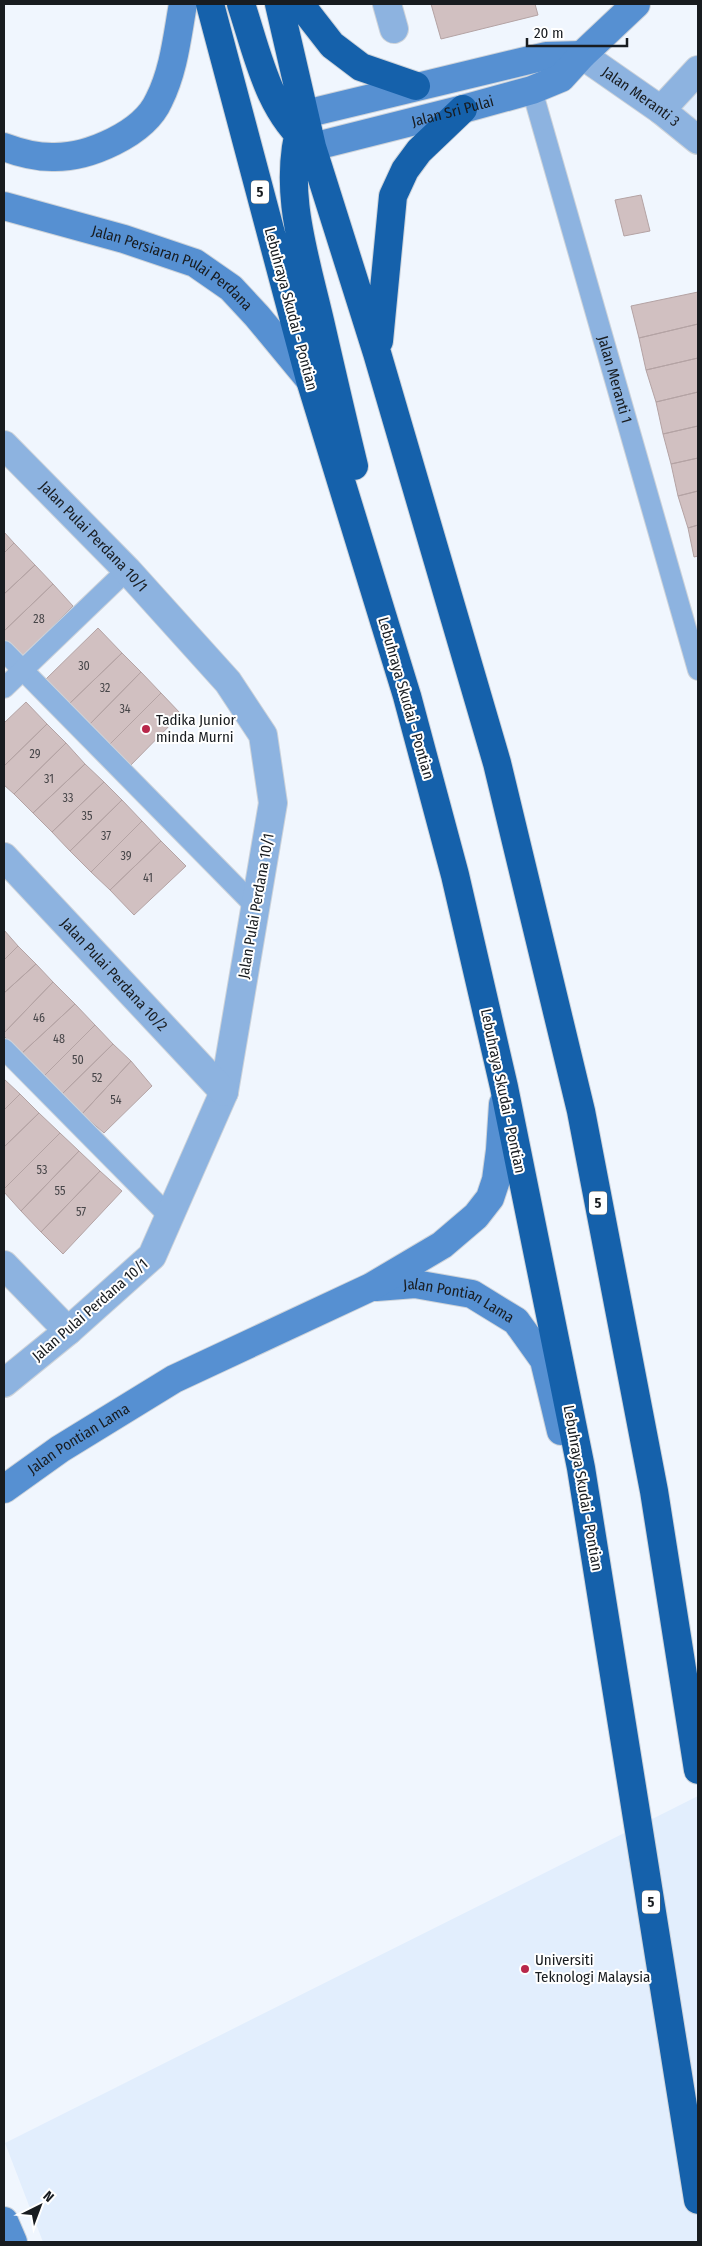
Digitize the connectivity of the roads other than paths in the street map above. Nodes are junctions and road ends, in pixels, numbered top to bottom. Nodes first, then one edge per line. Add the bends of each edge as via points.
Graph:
1 (183, 4) edge
2 (210, 4) edge
3 (241, 4) edge
4 (279, 4) edge
5 (300, 4) edge
6 (636, 4) edge
7 (582, 55) junction
8 (698, 70) edge
9 (416, 86) junction
10 (532, 90) junction
11 (463, 109) junction
12 (661, 110) junction
13 (305, 132) junction
14 (698, 140) edge
15 (4, 147) edge
16 (4, 206) edge
17 (377, 353) junction
18 (310, 380) junction
19 (4, 445) edge
20 (126, 570) junction
21 (4, 651) edge
22 (23, 670) junction
23 (698, 670) edge
24 (4, 688) edge
25 (407, 696) junction
26 (4, 858) edge
27 (257, 908) junction
28 (4, 1049) edge
29 (504, 1087) junction
30 (224, 1092) junction
31 (170, 1217) junction
32 (4, 1265) edge
33 (371, 1287) junction
34 (68, 1331) junction
35 (4, 1383) edge
36 (4, 1488) edge
37 (604, 1604) junction
38 (698, 1770) edge
39 (698, 2200) edge
40 (4, 2221) edge
41 (13, 2242) edge

1 - 15 street via 172,66 159,102 139,126 102,148 54,157 23,154
2 - 18 highway, Lebuhraya Skudai - Pontian / 5
3 - 13 highway via 276,103
4 - 13 highway, 5
5 - 9 highway via 332,45 362,67
6 - 7 street, Jalan Sri Pulai
7 - 9 street via 546,56
7 - 10 street, Jalan Sri Pulai via 561,78
7 - 12 street, Jalan Meranti 3
8 - 12 street
9 - 13 street
10 - 11 street, Jalan Sri Pulai
10 - 23 lane, Jalan Meranti 1
11 - 13 street, Jalan Sri Pulai
11 - 17 highway via 419,151 405,170 393,196
12 - 14 street, Jalan Meranti 3
13 - 17 highway, 5
13 - 25 highway via 293,188 302,242
16 - 18 street, Jalan Persiaran Pulai Perdana via 124,239 195,263 230,288
17 - 38 highway, 5 via 497,763 581,1111 654,1491
18 - 25 highway, Lebuhraya Skudai - Pontian / 5
19 - 20 street, Jalan Pulai Perdana 10/1
20 - 22 lane
20 - 27 street, Jalan Pulai Perdana 10/1 via 228,682 263,735 273,803
21 - 22 lane
22 - 24 lane
22 - 27 lane
25 - 29 highway, Lebuhraya Skudai - Pontian / 5 via 455,875
26 - 30 street, Jalan Pulai Perdana 10/2
27 - 30 street, Jalan Pulai Perdana 10/1
28 - 31 lane
29 - 33 street, Jalan Pontian Lama via 500,1150 490,1198 476,1216 442,1245
29 - 37 highway, Lebuhraya Skudai - Pontian / 5 via 581,1468
30 - 31 street, Jalan Pulai Perdana 10/1
31 - 34 street, Jalan Pulai Perdana 10/1 via 152,1256
32 - 34 street
33 - 36 street, Jalan Pontian Lama via 174,1379 60,1449
33 - 37 street, Jalan Pontian Lama via 415,1284 472,1294 516,1321 544,1360
34 - 35 street, Jalan Pulai Perdana 10/1
37 - 39 highway, Lebuhraya Skudai - Pontian / 5
40 - 41 street

